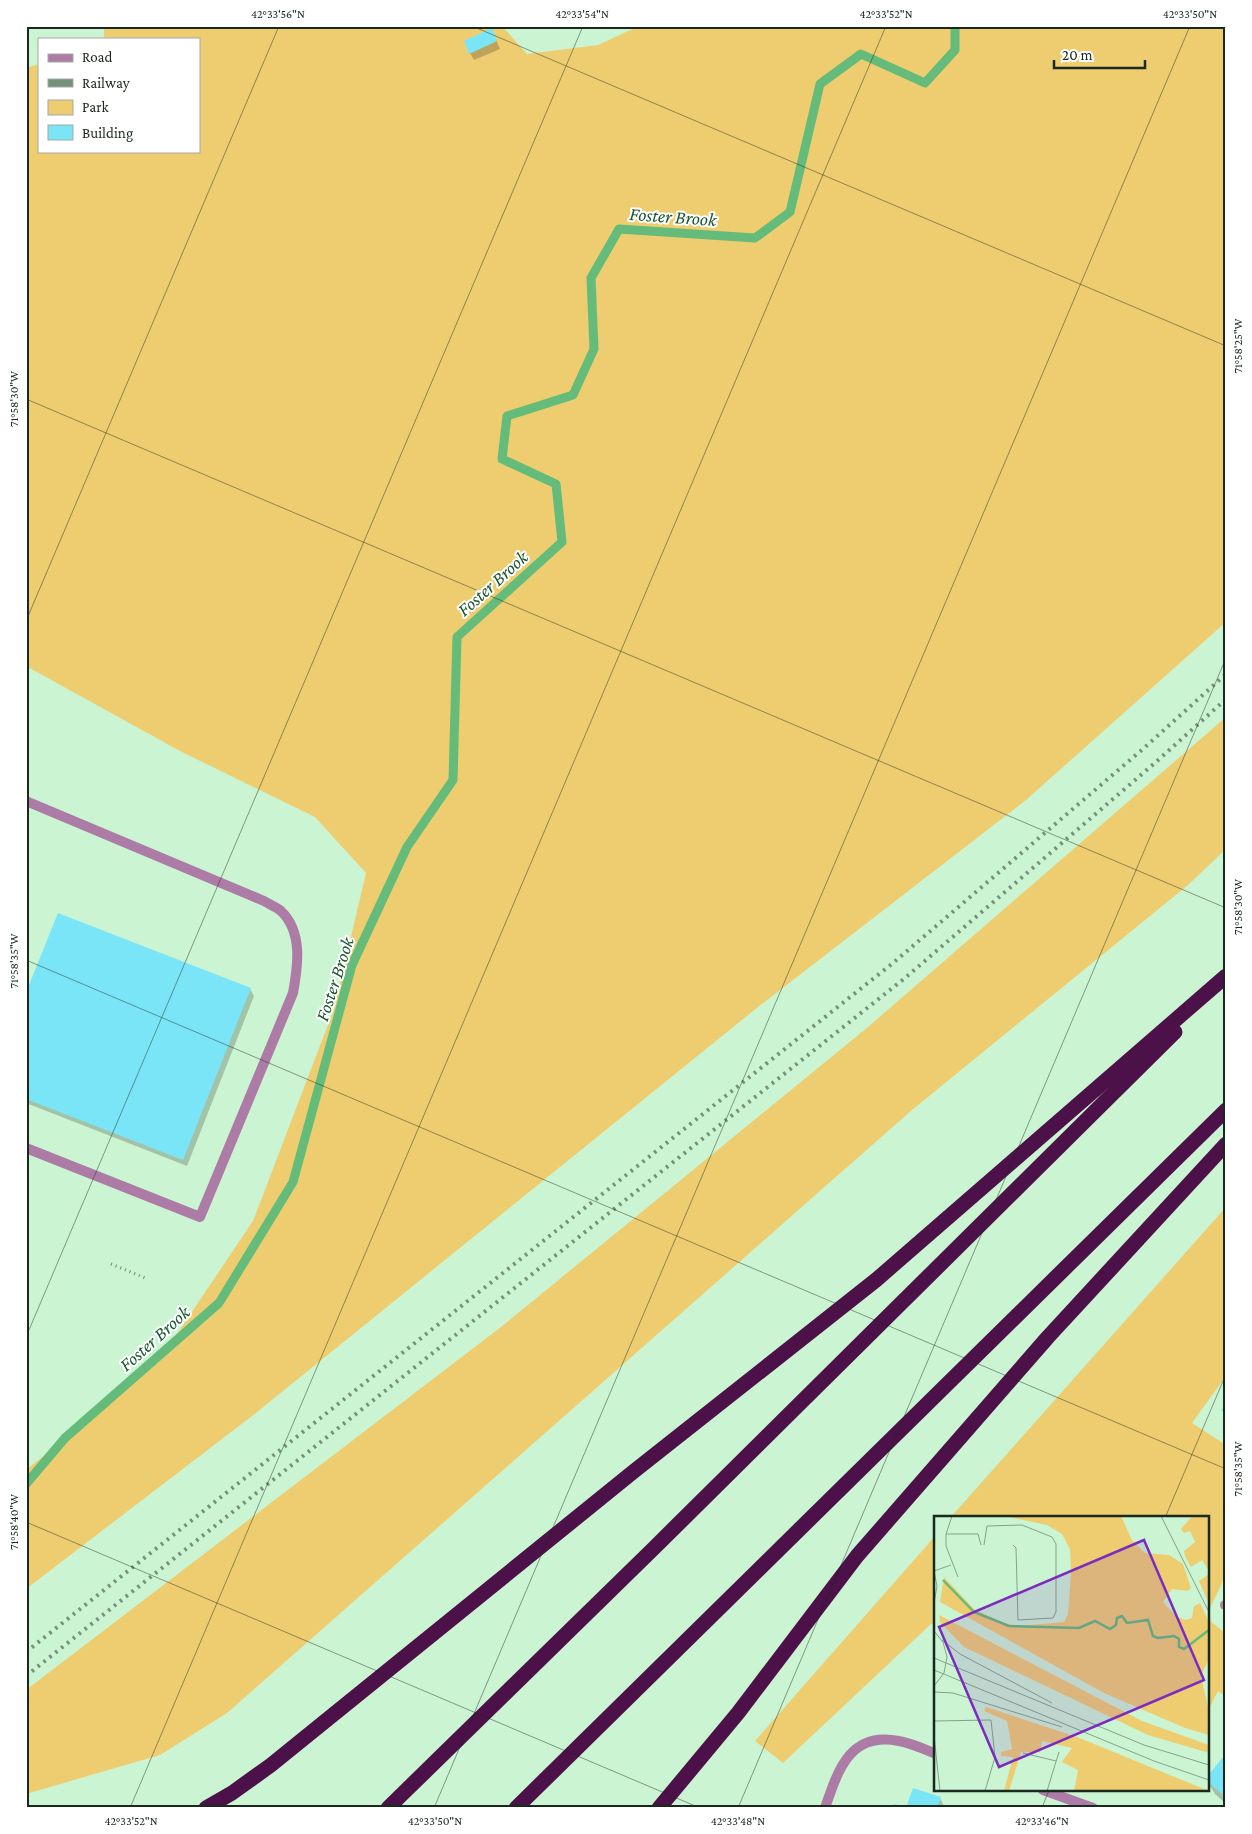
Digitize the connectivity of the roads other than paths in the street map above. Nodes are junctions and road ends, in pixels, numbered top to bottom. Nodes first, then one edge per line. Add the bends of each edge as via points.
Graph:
1 (26, 800) edge
2 (1226, 976) edge
3 (1226, 982) edge
4 (1226, 1110) edge
5 (1226, 1144) edge
6 (26, 1148) edge
7 (934, 1753) edge
8 (1048, 1792) edge
9 (206, 1808) edge
10 (388, 1808) edge
11 (516, 1808) edge
12 (659, 1808) edge
13 (825, 1808) edge
14 (1093, 1808) edge

1 - 6 street via 264,901 280,910 292,924 297,945 293,993 200,1217
2 - 9 highway via 876,1280 271,1765
3 - 10 highway
4 - 11 highway
5 - 12 highway via 1048,1337 857,1556 738,1713
7 - 13 street via 887,1739 860,1745 842,1764
8 - 14 street

